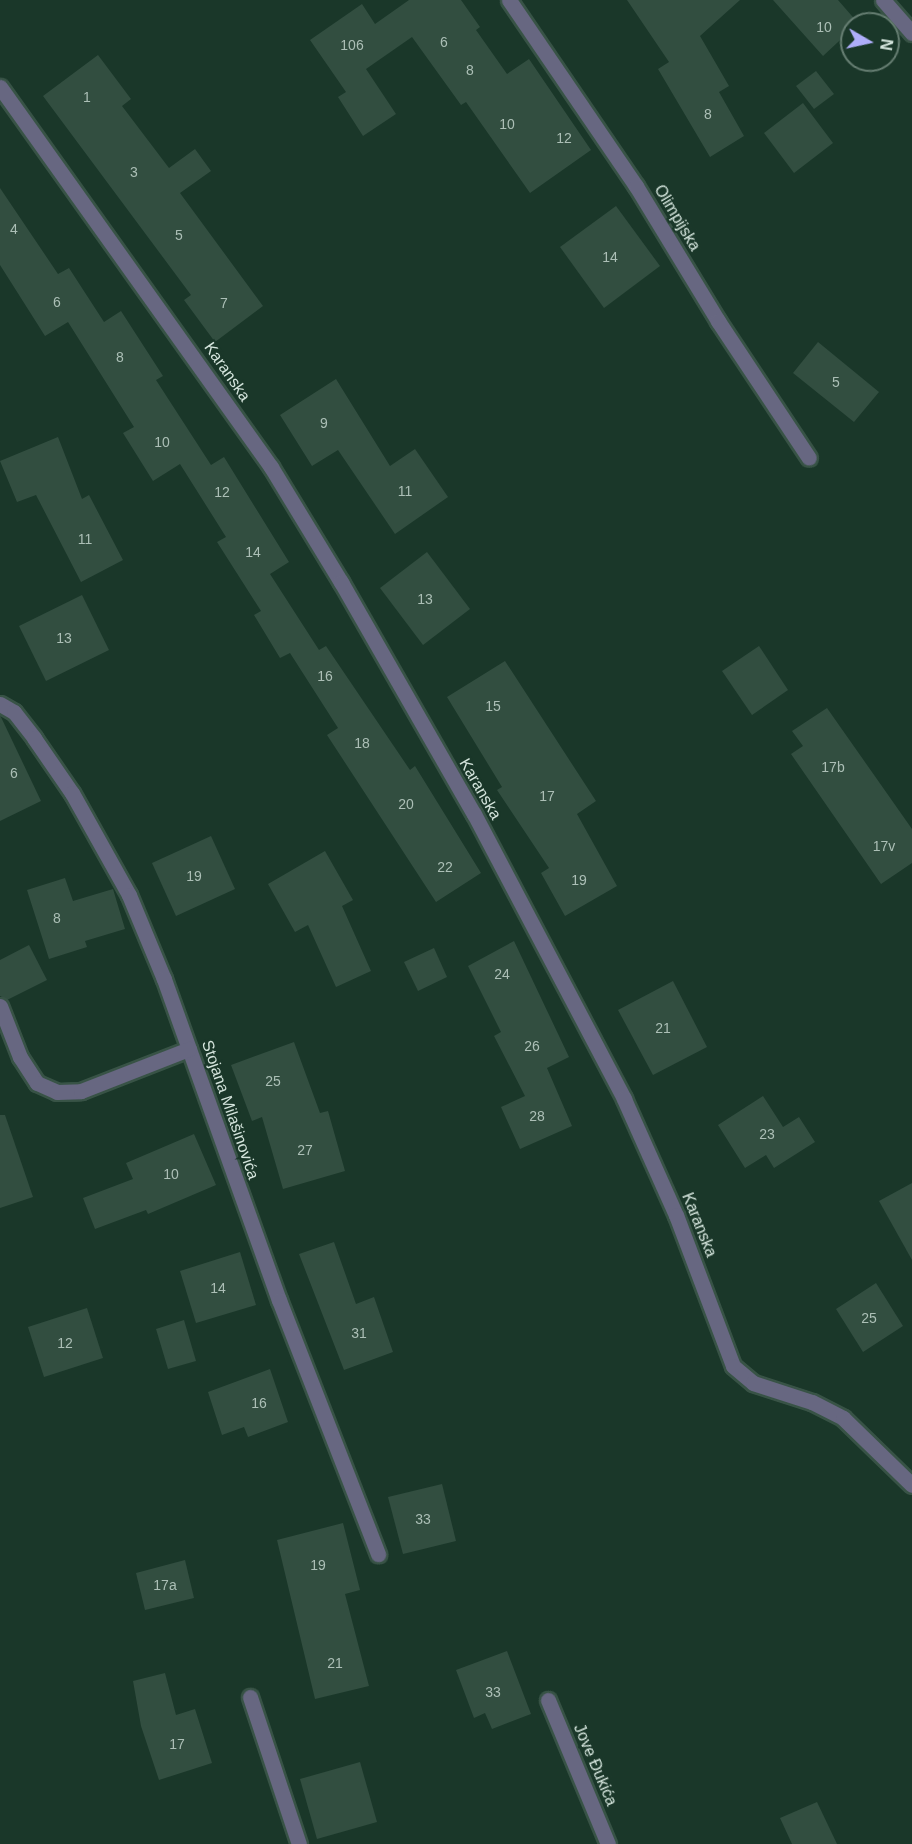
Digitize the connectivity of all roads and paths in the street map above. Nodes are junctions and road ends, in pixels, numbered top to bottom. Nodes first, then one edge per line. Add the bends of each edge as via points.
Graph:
1 (509, 0) edge
2 (883, 0) edge
3 (912, 33) edge
4 (0, 87) edge
5 (809, 458) dead end
6 (0, 704) edge
7 (0, 1006) edge
8 (189, 1049) junction
9 (912, 1485) edge
10 (378, 1554) dead end
11 (250, 1697) dead end
12 (548, 1700) dead end
13 (298, 1844) edge
14 (608, 1844) edge

1 - 5 street, Olimpijska via 636,186 718,321
2 - 3 street
4 - 9 street, Karanska via 271,467 347,592 474,814 624,1099 676,1215 733,1366 753,1383 812,1402 843,1418
6 - 8 street, Stojana Milašinovića via 15,712 72,794 129,895
7 - 8 street via 20,1057 37,1083 57,1092 81,1091
8 - 10 street, Stojana Milašinovića via 279,1300
11 - 13 street
12 - 14 street, Jove Đukića

